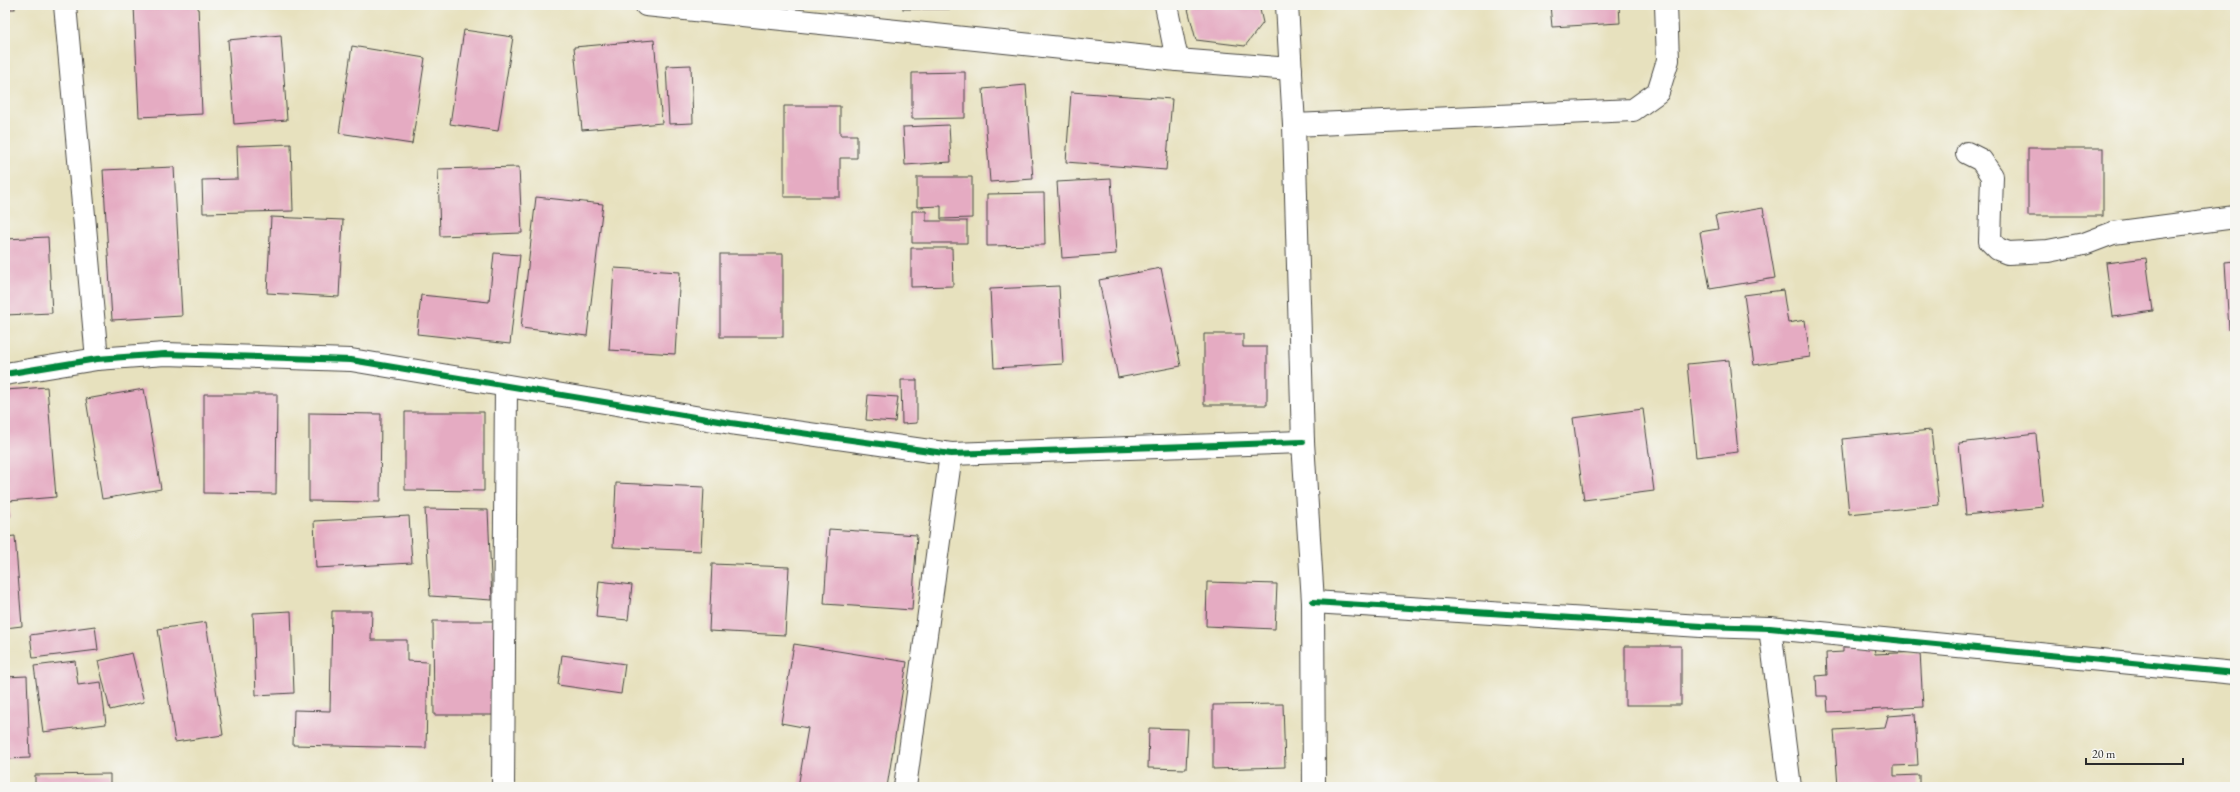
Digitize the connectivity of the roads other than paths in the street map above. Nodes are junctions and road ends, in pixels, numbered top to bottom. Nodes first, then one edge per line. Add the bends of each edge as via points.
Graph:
1 (65, 5) edge
2 (646, 5) edge
3 (1166, 5) edge
4 (1287, 5) edge
5 (1666, 5) edge
6 (1177, 60) junction
7 (1291, 69) junction
8 (1294, 125) junction
9 (1967, 153) dead end
10 (2235, 217) edge
11 (97, 359) junction
12 (5, 374) edge
13 (506, 386) junction
14 (1303, 442) junction
15 (951, 454) junction
16 (1313, 602) junction
17 (1770, 628) junction
18 (2235, 673) edge
19 (503, 787) edge
20 (905, 787) edge
21 (1314, 787) edge
22 (1790, 787) edge

1 - 11 street
2 - 6 street
3 - 6 street
4 - 7 street
5 - 8 street via 1668,60 1658,92 1633,110
6 - 7 street
7 - 8 street
8 - 14 street
9 - 10 street via 1981,160 1992,176 1990,241 1998,250 2008,253 2048,251 2089,243 2113,233
11 - 12 street
11 - 13 street via 165,354 351,360
13 - 15 street via 731,423
13 - 19 street
14 - 15 street
14 - 16 street
15 - 20 street
16 - 17 street
16 - 21 street
17 - 18 street
17 - 22 street

